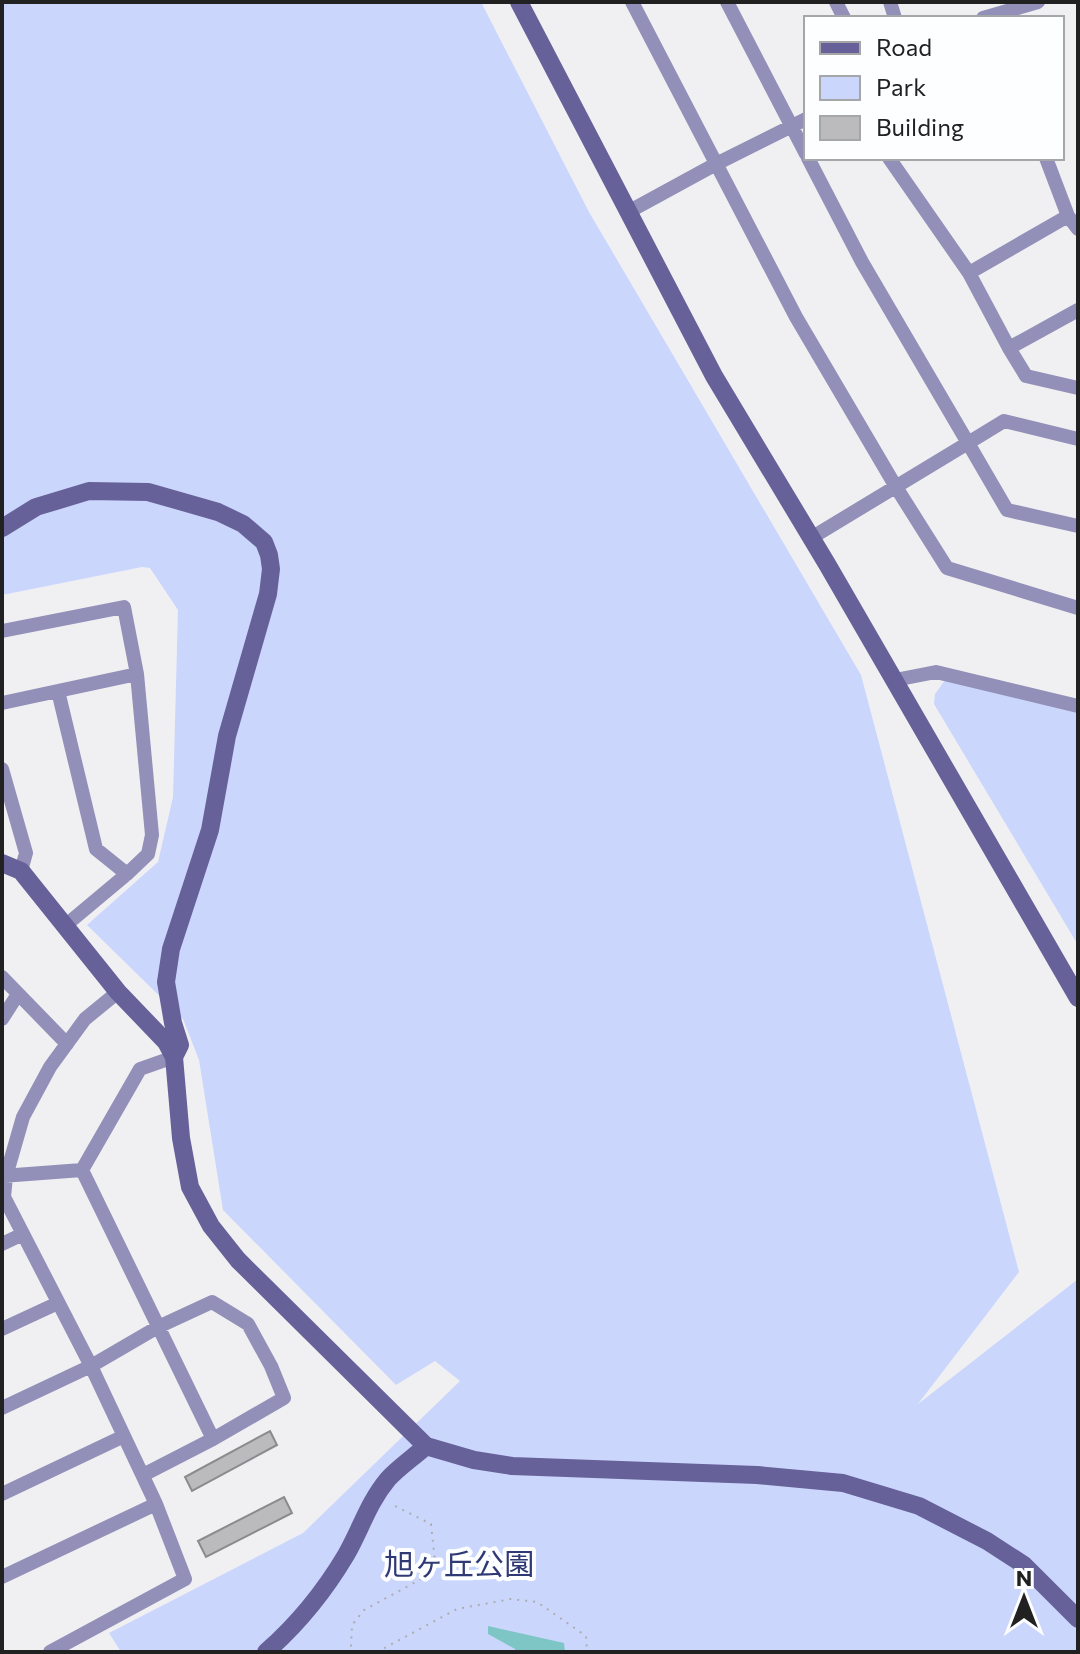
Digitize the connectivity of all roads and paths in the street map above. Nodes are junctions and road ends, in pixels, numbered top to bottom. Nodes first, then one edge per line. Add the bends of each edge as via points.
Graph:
1 (519, 2) edge
2 (632, 2) edge
3 (727, 2) edge
4 (1038, 2) edge
5 (990, 13) edge
6 (804, 120) edge
7 (791, 126) junction
8 (804, 150) edge
9 (809, 160) edge
10 (890, 160) edge
11 (1047, 160) edge
12 (716, 164) junction
13 (628, 212) junction
14 (1068, 216) junction
15 (1078, 229) edge
16 (969, 273) junction
17 (1078, 310) edge
18 (1009, 348) junction
19 (1078, 388) edge
20 (1078, 439) edge
21 (968, 443) junction
22 (896, 487) junction
23 (1078, 526) edge
24 (2, 528) edge
25 (811, 538) junction
26 (1078, 608) edge
27 (2, 631) edge
28 (137, 674) junction
29 (895, 680) junction
30 (58, 691) junction
31 (2, 703) edge
32 (1078, 706) edge
33 (2, 769) edge
34 (2, 863) edge
35 (21, 871) junction
36 (127, 874) junction
37 (66, 925) junction
38 (2, 977) edge
39 (118, 992) junction
40 (18, 994) junction
41 (1078, 998) edge
42 (2, 1019) edge
43 (67, 1044) junction
44 (174, 1057) junction
45 (82, 1170) junction
46 (4, 1176) edge
47 (23, 1234) junction
48 (2, 1244) edge
49 (58, 1303) junction
50 (158, 1327) junction
51 (2, 1329) edge
52 (91, 1366) junction
53 (2, 1408) edge
54 (124, 1436) junction
55 (213, 1439) junction
56 (426, 1446) junction
57 (143, 1475) junction
58 (2, 1494) edge
59 (376, 1495) junction
60 (156, 1504) junction
61 (2, 1577) edge
62 (1078, 1619) edge
63 (50, 1652) edge
64 (266, 1652) edge
65 (357, 1652) edge
66 (377, 1652) edge
67 (587, 1652) edge

1 - 13 street
2 - 12 street
3 - 7 street
4 - 5 street
6 - 7 street
7 - 8 street
7 - 12 street
9 - 21 street
10 - 16 street
11 - 14 street
12 - 13 street
12 - 22 street via 796,317
13 - 25 street via 714,376
14 - 15 street
14 - 16 street
16 - 18 street
17 - 18 street
18 - 19 street via 1026,376
20 - 21 street via 1004,421
21 - 22 street
21 - 23 street via 1007,510
22 - 25 street
22 - 26 street via 947,568
24 - 44 street via 36,507 89,491 148,492 243,524 264,542 269,555 268,594 227,736 210,830 171,949 166,982 180,1045
25 - 29 street
27 - 28 street via 124,607
28 - 30 street
28 - 36 street via 152,835 148,854
29 - 32 street via 936,672
29 - 41 street
30 - 31 street
30 - 36 street via 96,849
33 - 35 street via 26,853
34 - 35 street
35 - 37 street
36 - 37 street
37 - 39 street
38 - 40 street
39 - 43 street via 85,1019
39 - 44 street
40 - 42 street
40 - 43 street
43 - 46 street via 23,1117
44 - 45 street via 140,1069
44 - 56 street via 190,1187 211,1226 238,1260
45 - 46 street
45 - 50 street
46 - 47 street via 4,1197
47 - 48 street
47 - 49 street
49 - 51 street
49 - 52 street
50 - 52 street
50 - 55 street
50 - 55 street via 212,1302 248,1324 271,1366 284,1398
52 - 53 street
52 - 54 street
54 - 57 street
54 - 58 street
55 - 57 street
56 - 59 street
56 - 62 street via 512,1466 843,1483 919,1506 987,1541 1024,1565
57 - 60 street
59 - 64 street via 318,1597
59 - 65 path via 431,1524 436,1571 364,1610 352,1625 351,1646
60 - 61 street
60 - 63 street via 185,1579
66 - 67 path via 457,1609 511,1599 537,1602 586,1636

